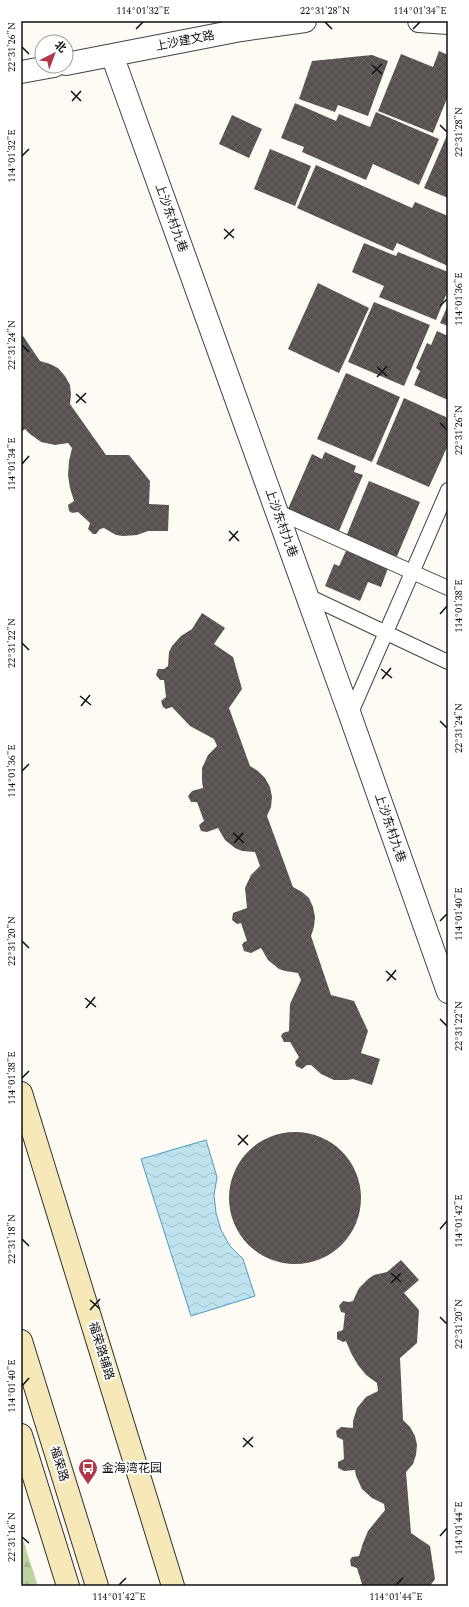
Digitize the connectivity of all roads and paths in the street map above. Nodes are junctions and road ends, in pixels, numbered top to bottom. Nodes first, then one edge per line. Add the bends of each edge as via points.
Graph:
1 (305, 21) edge
2 (419, 21) edge
3 (448, 23) edge
4 (112, 55) junction
5 (74, 62) edge
6 (34, 70) edge
7 (21, 72) edge
8 (448, 490) edge
9 (278, 512) junction
10 (412, 572) junction
11 (448, 588) edge
12 (308, 596) junction
13 (386, 633) junction
14 (448, 662) edge
15 (350, 715) junction
16 (448, 991) edge
17 (21, 1093) edge
18 (21, 1341) edge
19 (21, 1435) edge
20 (68, 1586) edge
21 (97, 1586) edge
22 (173, 1586) edge

1 - 4 street, 上沙建文路 via 241,30
2 - 3 street
4 - 5 street, 上沙建文路
4 - 9 street, 上沙东村九巷
6 - 7 street
8 - 10 lane
9 - 10 lane
9 - 12 street, 上沙东村九巷
10 - 11 lane
10 - 13 lane
12 - 13 lane
12 - 15 street, 上沙东村九巷
13 - 14 lane
13 - 15 lane
15 - 16 street, 上沙东村九巷
17 - 22 street, 福荣路辅路
18 - 21 street, 福荣路
19 - 20 street

